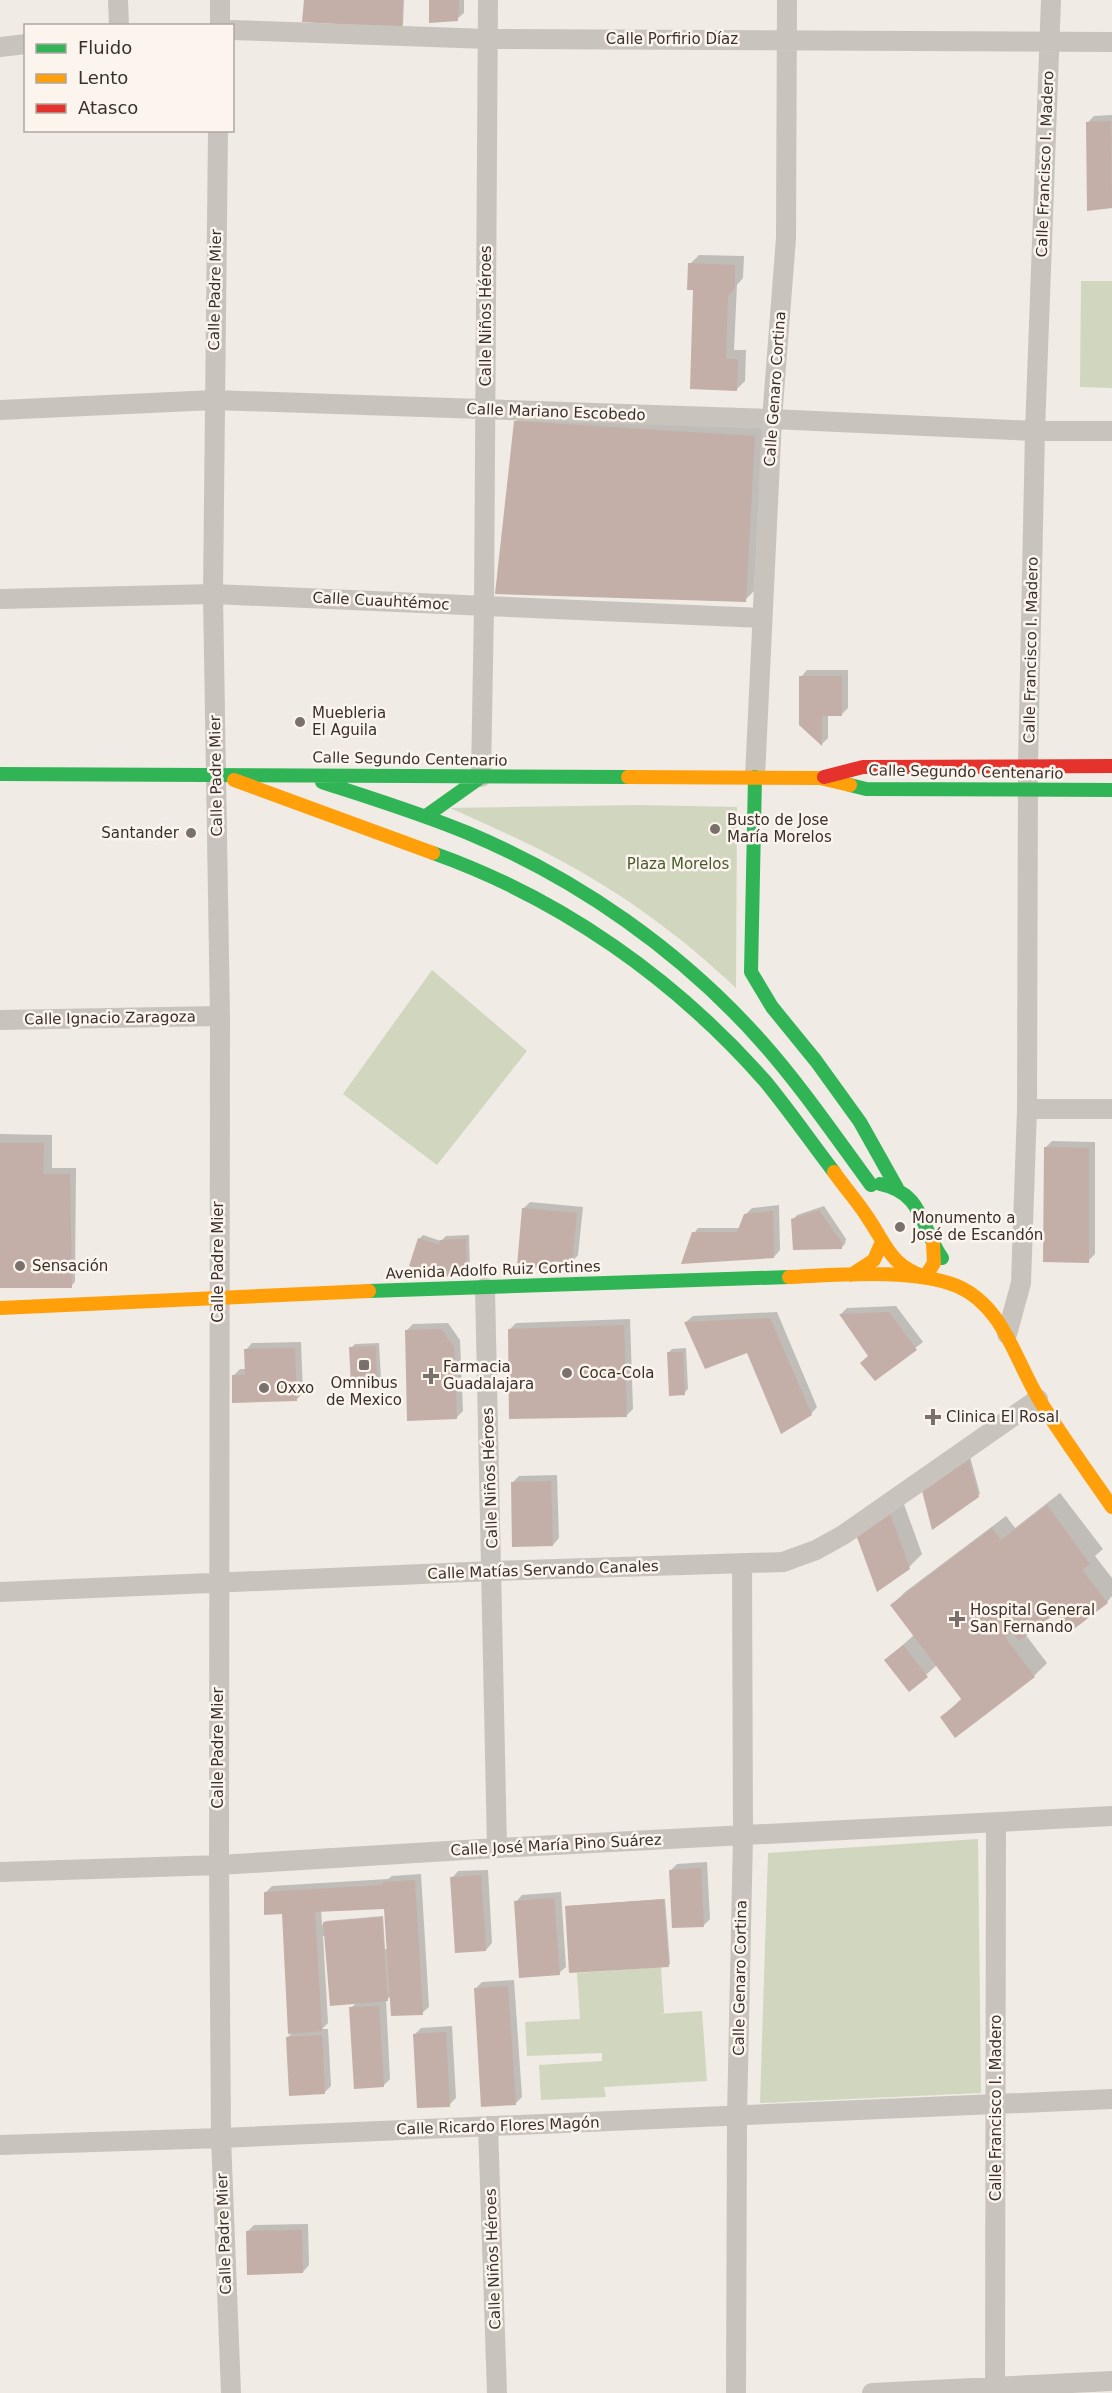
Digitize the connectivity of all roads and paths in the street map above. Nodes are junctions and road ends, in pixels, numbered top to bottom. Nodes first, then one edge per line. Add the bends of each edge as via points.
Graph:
1 (118, 0) edge
2 (220, 0) edge
3 (488, 0) edge
4 (786, 0) edge
5 (1051, 0) edge
6 (119, 24) edge
7 (220, 24) edge
8 (234, 30) edge
9 (488, 39) junction
10 (787, 39) junction
11 (1050, 41) junction
12 (1112, 42) edge
13 (24, 44) edge
14 (0, 46) edge
15 (218, 132) edge
16 (214, 400) junction
17 (0, 410) edge
18 (486, 410) junction
19 (772, 419) junction
20 (1035, 431) junction
21 (1112, 431) edge
22 (213, 594) junction
23 (0, 599) edge
24 (484, 606) junction
25 (762, 618) junction
26 (1028, 766) junction
27 (1112, 766) edge
28 (0, 774) edge
29 (216, 774) junction
30 (300, 774) junction
31 (481, 777) junction
32 (755, 777) junction
33 (820, 778) junction
34 (1028, 790) junction
35 (1112, 790) edge
36 (426, 816) junction
37 (618, 915) junction
38 (603, 940) junction
39 (220, 1016) junction
40 (0, 1020) edge
41 (1027, 1109) junction
42 (1112, 1109) edge
43 (872, 1185) junction
44 (897, 1188) junction
45 (869, 1219) junction
46 (933, 1243) junction
47 (881, 1244) junction
48 (851, 1275) junction
49 (925, 1277) junction
50 (485, 1288) junction
51 (218, 1297) junction
52 (982, 1300) junction
53 (0, 1308) edge
54 (1007, 1334) junction
55 (1038, 1399) junction
56 (1112, 1508) edge
57 (742, 1563) junction
58 (492, 1571) junction
59 (218, 1583) junction
60 (0, 1592) edge
61 (1112, 1816) edge
62 (996, 1823) junction
63 (743, 1836) junction
64 (497, 1848) junction
65 (219, 1865) junction
66 (0, 1872) edge
67 (1112, 2099) edge
68 (996, 2103) junction
69 (736, 2116) junction
70 (489, 2126) junction
71 (221, 2138) junction
72 (0, 2145) edge
73 (1112, 2381) edge
74 (995, 2390) edge
75 (231, 2393) edge
76 (497, 2393) edge
77 (736, 2393) edge
78 (872, 2393) edge

1 - 6 street
2 - 7 street
3 - 9 street, Calle Niños Héroes
4 - 10 street, Calle Genaro Cortina
5 - 11 street, Calle Francisco I. Madero
8 - 9 street, Calle Porfirio Díaz
9 - 10 street, Calle Porfirio Díaz
9 - 18 street, Calle Niños Héroes
10 - 11 street, Calle Porfirio Díaz
10 - 19 street, Calle Genaro Cortina via 786,238
11 - 12 street, Calle Porfirio Díaz
11 - 20 street, Calle Francisco I. Madero
13 - 14 street
15 - 16 street, Calle Padre Mier
16 - 17 street, Calle Mariano Escobedo
16 - 18 street, Calle Mariano Escobedo
16 - 22 street, Calle Padre Mier
18 - 19 street, Calle Mariano Escobedo
18 - 24 street, Calle Niños Héroes
19 - 20 street, Calle Mariano Escobedo
19 - 25 street, Calle Genaro Cortina
20 - 21 street, Calle Mariano Escobedo
20 - 26 street, Calle Francisco I. Madero
22 - 23 street, Calle Cuauhtémoc
22 - 24 street, Calle Cuauhtémoc
22 - 29 street, Calle Padre Mier
24 - 25 street, Calle Cuauhtémoc
24 - 31 street, Calle Niños Héroes
25 - 32 street, Calle Genaro Cortina
26 - 27 street, Calle Segundo Centenario
26 - 33 street, Calle Segundo Centenario via 863,767
26 - 34 street, Calle Francisco I. Madero
28 - 29 street, Calle Segundo Centenario
29 - 30 street, Calle Segundo Centenario
29 - 38 street via 470,866 548,905
29 - 39 street, Calle Padre Mier
30 - 31 street, Calle Segundo Centenario
30 - 36 street
31 - 32 street, Calle Segundo Centenario
31 - 36 street
32 - 33 street, Calle Segundo Centenario
32 - 44 street via 751,972 760,992 844,1100
33 - 34 street, Calle Segundo Centenario via 866,789
34 - 35 street, Calle Segundo Centenario
34 - 41 street, Calle Francisco I. Madero
36 - 37 street via 490,842
37 - 38 street
37 - 43 street via 716,995 759,1040
38 - 45 street via 654,974 730,1044 766,1083
39 - 40 street, Calle Ignacio Zaragoza
39 - 51 street, Calle Padre Mier
41 - 42 street
41 - 54 street, Calle Francisco I. Madero via 1021,1283
43 - 44 street
43 - 45 street via 867,1197
44 - 46 street via 917,1208
45 - 47 street
46 - 49 street via 934,1263
46 - 52 street via 939,1255
47 - 48 street via 877,1258
47 - 49 street via 901,1267
48 - 49 street, Avenida Adolfo Ruiz Cortines
48 - 50 street, Avenida Adolfo Ruiz Cortines
49 - 52 street, Avenida Adolfo Ruiz Cortines via 957,1286
50 - 51 street, Avenida Adolfo Ruiz Cortines
50 - 58 street, Calle Niños Héroes
51 - 53 street, Avenida Adolfo Ruiz Cortines
51 - 59 street, Calle Padre Mier
52 - 54 street
54 - 55 street
55 - 56 street
55 - 57 street, Calle Matías Servando Canales via 816,1550 783,1562
57 - 58 street, Calle Matías Servando Canales
57 - 63 street, Calle Genaro Cortina
58 - 59 street, Calle Matías Servando Canales
58 - 64 street, Calle Niños Héroes
59 - 60 street, Calle Matías Servando Canales
59 - 65 street, Calle Padre Mier
61 - 62 street, Calle José María Pino Suárez
62 - 63 street, Calle José María Pino Suárez
62 - 68 street, Calle Francisco I. Madero
63 - 64 street, Calle José María Pino Suárez
63 - 69 street, Calle Genaro Cortina
64 - 65 street, Calle José María Pino Suárez
65 - 66 street, Calle José María Pino Suárez
65 - 71 street, Calle Padre Mier
67 - 68 street, Calle Ricardo Flores Magón
68 - 69 street, Calle Ricardo Flores Magón
68 - 74 street, Calle Francisco I. Madero
69 - 70 street, Calle Ricardo Flores Magón
69 - 77 street, Calle Genaro Cortina
70 - 71 street, Calle Ricardo Flores Magón
70 - 76 street, Calle Niños Héroes
71 - 72 street, Calle Ricardo Flores Magón
71 - 75 street, Calle Padre Mier
73 - 74 street
74 - 78 street

